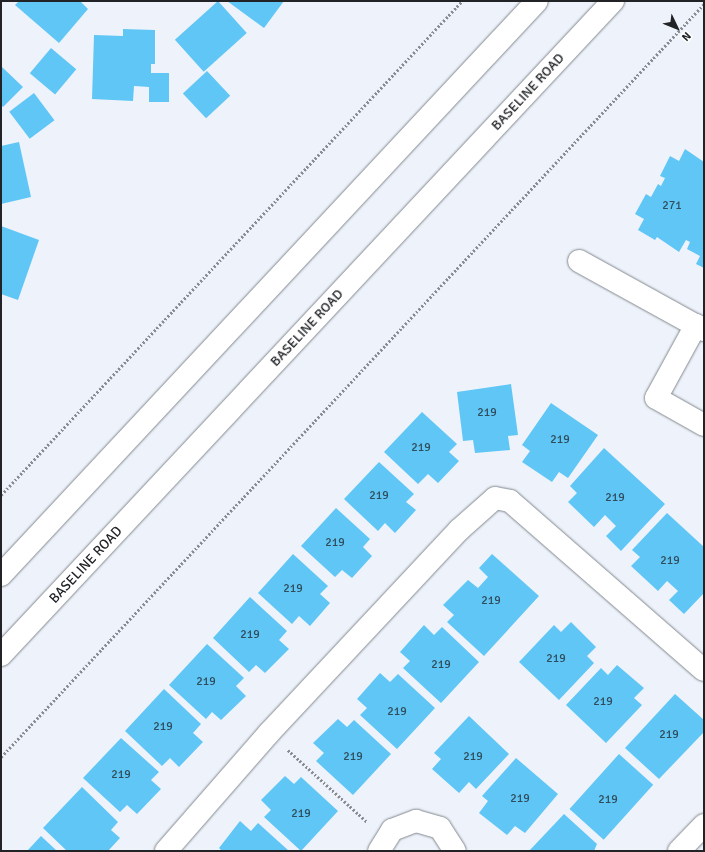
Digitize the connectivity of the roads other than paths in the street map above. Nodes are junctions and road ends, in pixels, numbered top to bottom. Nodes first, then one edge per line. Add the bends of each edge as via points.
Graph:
1 (537, 1) edge
2 (613, 1) edge
3 (579, 261) dead end
4 (700, 327) edge
5 (704, 425) edge
6 (1, 575) edge
7 (1, 655) edge
8 (704, 670) edge
9 (704, 825) edge
10 (166, 851) edge
11 (378, 851) edge
12 (455, 851) edge
13 (679, 851) edge

1 - 6 main road
2 - 7 main road, BASELINE ROAD
3 - 4 main road
4 - 5 main road via 656,398
8 - 10 main road via 510,501 495,498 459,530 269,733
9 - 13 main road
11 - 12 main road via 392,830 416,821 440,828

